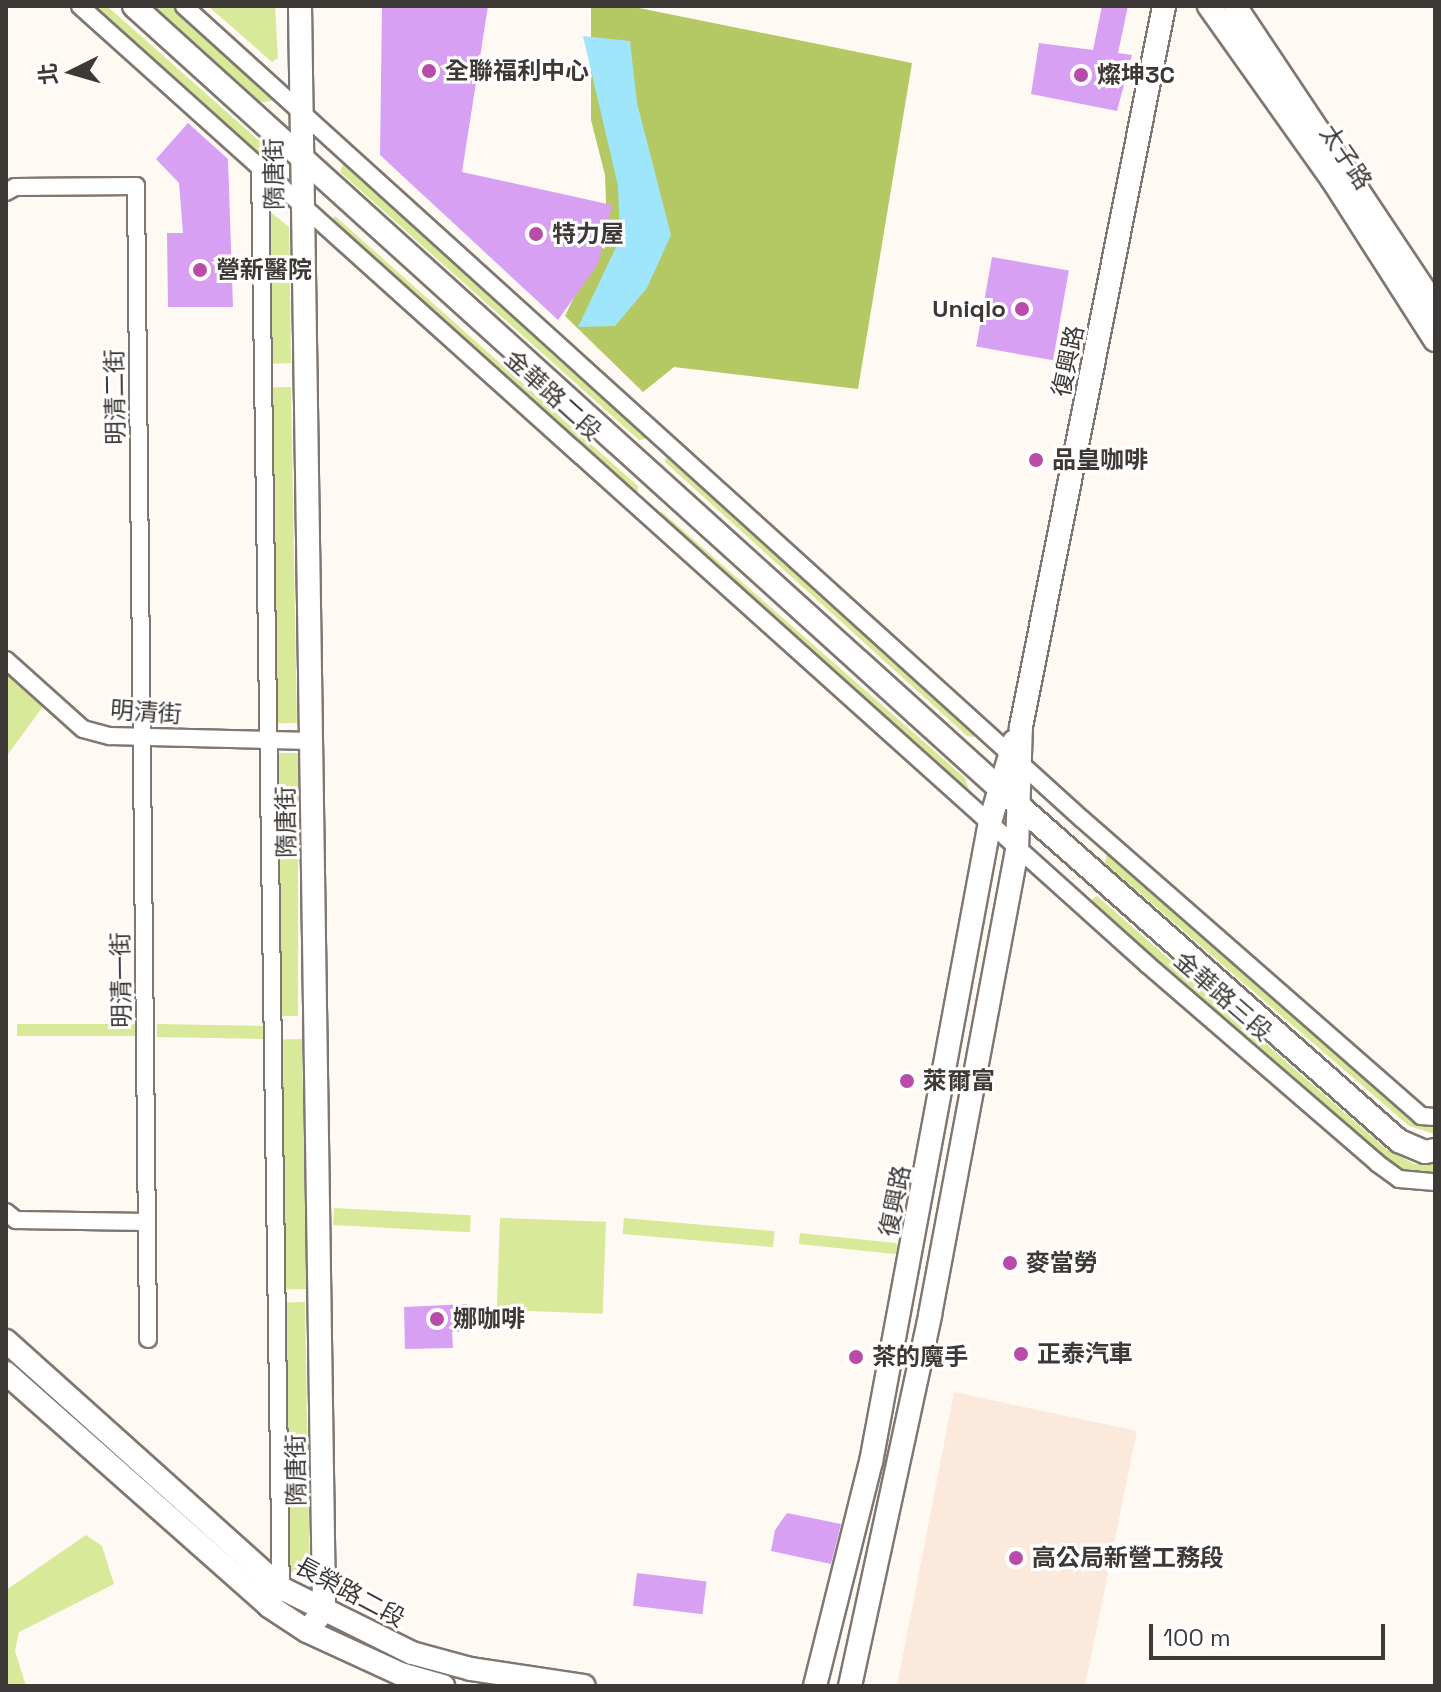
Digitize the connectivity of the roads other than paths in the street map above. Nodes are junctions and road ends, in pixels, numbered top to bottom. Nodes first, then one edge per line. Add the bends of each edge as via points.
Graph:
1 (80, 6) edge
2 (134, 6) edge
3 (184, 6) edge
4 (300, 6) edge
5 (1164, 6) edge
6 (1209, 6) edge
7 (1235, 6) edge
8 (299, 112) junction
9 (300, 157) junction
10 (260, 167) junction
11 (6, 192) edge
12 (301, 202) junction
13 (1435, 306) edge
14 (1435, 340) edge
15 (6, 660) edge
16 (143, 738) junction
17 (267, 740) junction
18 (311, 741) junction
19 (1015, 758) junction
20 (1000, 789) junction
21 (1022, 807) junction
22 (990, 822) junction
23 (1017, 851) junction
24 (1435, 1117) edge
25 (1435, 1150) edge
26 (1435, 1182) edge
27 (6, 1212) edge
28 (147, 1222) junction
29 (148, 1339) dead end
30 (6, 1341) edge
31 (6, 1373) edge
32 (126, 1465) junction
33 (281, 1588) junction
34 (324, 1610) junction
35 (282, 1613) junction
36 (307, 1631) junction
37 (443, 1686) edge
38 (584, 1686) edge
39 (815, 1686) edge
40 (850, 1686) edge

1 - 10 street, 金華路二段
2 - 9 street, 金華路二段
3 - 8 street, 金華路二段
4 - 8 street, 隋唐街
5 - 19 street, 復興路
6 - 14 street, 太子路 via 1332,179
7 - 13 street, 太子路
8 - 9 street, 隋唐街
8 - 19 street, 金華路二段
9 - 12 street, 隋唐街
9 - 20 street, 金華路二段
10 - 12 street, 金華路二段
10 - 17 street, 隋唐街
11 - 16 street, 明清二街 via 15,187 136,186
12 - 18 street, 隋唐街
12 - 22 street, 金華路二段
15 - 16 street, 明清街 via 83,729
16 - 17 street, 明清街
16 - 28 street, 明清一街
17 - 18 street, 明清街
17 - 33 street, 隋唐街
18 - 34 street, 隋唐街
19 - 20 street, 復興路
19 - 21 street, 復興路
19 - 24 street, 金華路三段 via 1421,1116
20 - 21 street, 金華路二段
20 - 22 street, 復興路
21 - 23 street, 復興路
21 - 25 street, 金華路三段 via 1399,1141 1425,1152
22 - 23 street, 金華路三段
22 - 39 street, 復興路 via 871,1462
23 - 26 street, 金華路三段 via 1377,1163 1399,1179
23 - 40 street, 復興路 via 927,1331
27 - 28 street via 16,1220
28 - 29 street, 明清一街
30 - 32 street, 長榮路二段
31 - 32 street, 長榮路二段
32 - 33 street, 長榮路二段
32 - 35 street, 長榮路二段
33 - 34 street, 長榮路二段
33 - 35 street, 隋唐街
34 - 36 street
34 - 38 street, 長榮路二段 via 412,1653 471,1669
35 - 36 street, 長榮路二段
36 - 37 street, 長榮路二段 via 401,1674

